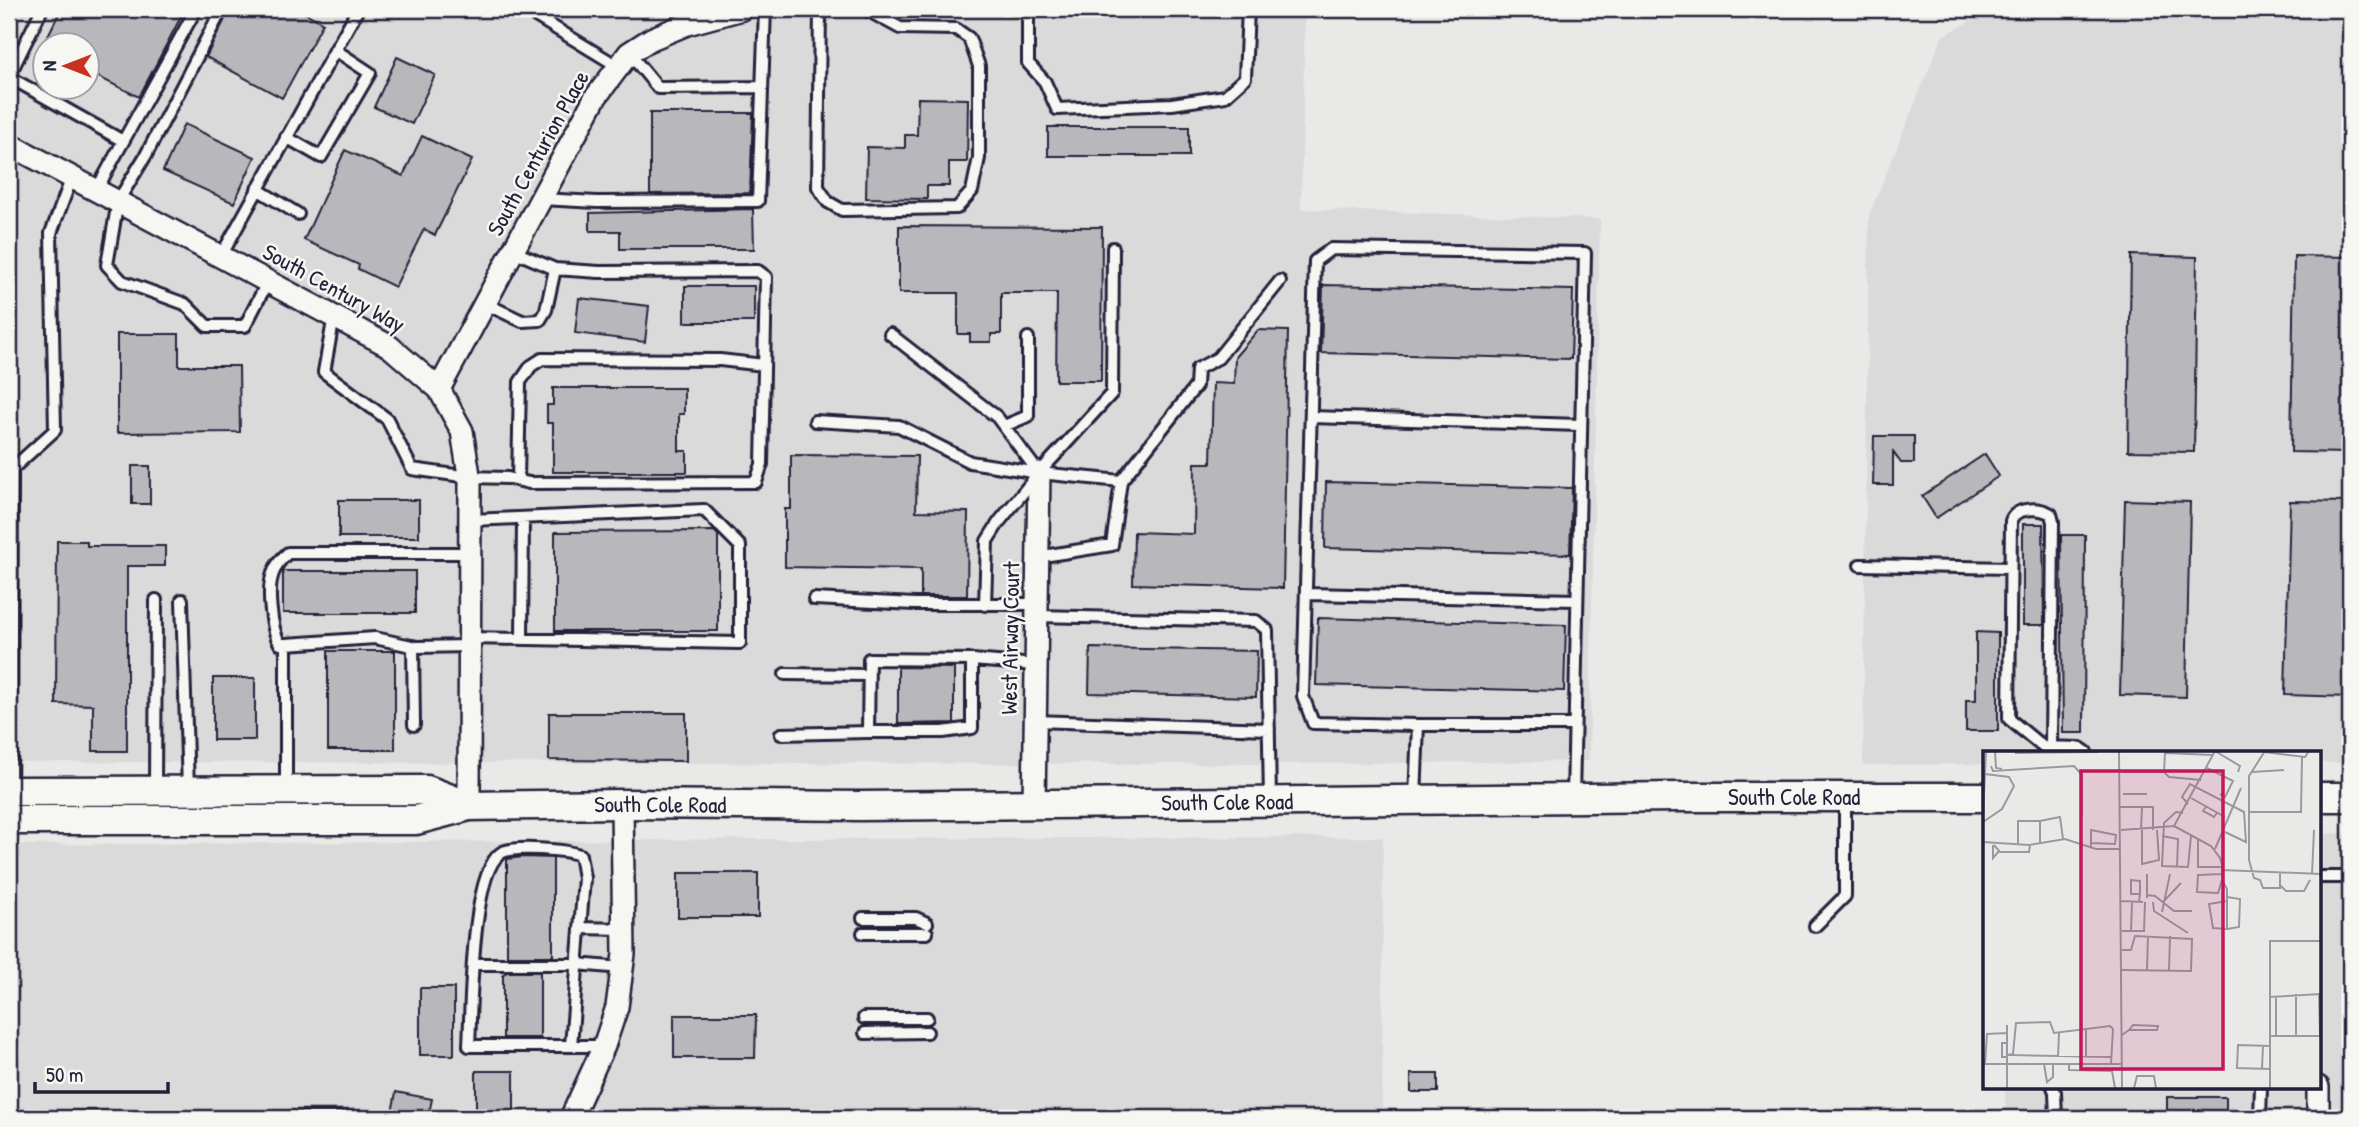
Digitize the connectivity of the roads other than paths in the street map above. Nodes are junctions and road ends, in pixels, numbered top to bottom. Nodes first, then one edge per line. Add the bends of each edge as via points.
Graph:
1 (43, 9) edge
2 (196, 9) edge
3 (222, 9) edge
4 (358, 9) edge
5 (524, 9) edge
6 (742, 9) edge
7 (765, 9) edge
8 (820, 9) edge
9 (864, 9) edge
10 (1028, 9) edge
11 (1248, 9) edge
12 (335, 50) junction
13 (624, 60) junction
14 (9, 77) edge
15 (762, 87) junction
16 (286, 137) junction
17 (123, 141) junction
18 (9, 144) edge
19 (72, 177) junction
20 (97, 189) junction
21 (257, 189) junction
22 (541, 200) junction
23 (118, 201) junction
24 (298, 214) dead end
25 (1113, 248) dead end
26 (513, 251) junction
27 (220, 256) junction
28 (555, 269) junction
29 (268, 281) junction
30 (1280, 281) dead end
31 (485, 304) junction
32 (334, 316) junction
33 (890, 334) dead end
34 (1028, 338) dead end
35 (764, 365) junction
36 (439, 389) junction
37 (1311, 417) junction
38 (814, 421) dead end
39 (1580, 425) junction
40 (1004, 426) junction
41 (11, 469) edge
42 (1039, 473) junction
43 (469, 477) junction
44 (518, 480) junction
45 (1121, 481) junction
46 (523, 518) junction
47 (470, 520) junction
48 (470, 553) junction
49 (1037, 557) junction
50 (1860, 565) dead end
51 (2010, 568) junction
52 (1307, 594) junction
53 (814, 599) dead end
54 (156, 600) dead end
55 (182, 600) dead end
56 (1577, 600) junction
57 (985, 605) junction
58 (1037, 610) junction
59 (522, 639) junction
60 (469, 642) junction
61 (286, 644) junction
62 (413, 646) junction
63 (972, 660) junction
64 (1036, 665) junction
65 (785, 674) dead end
66 (869, 675) junction
67 (1035, 721) junction
68 (1574, 724) junction
69 (414, 725) dead end
70 (1418, 725) junction
71 (1269, 729) junction
72 (868, 732) junction
73 (781, 734) dead end
74 (2051, 747) junction
75 (2084, 751) edge
76 (188, 791) junction
77 (9, 792) edge
78 (94, 792) junction
79 (155, 792) junction
80 (1845, 797) junction
81 (1983, 797) edge
82 (2320, 797) edge
83 (2350, 797) edge
84 (1573, 798) junction
85 (1415, 799) junction
86 (1270, 800) junction
87 (622, 804) junction
88 (1034, 804) junction
89 (286, 805) junction
90 (469, 806) junction
91 (20, 820) edge
92 (2320, 877) edge
93 (2350, 877) edge
94 (863, 918) dead end
95 (1815, 926) dead end
96 (580, 928) junction
97 (624, 929) junction
98 (863, 933) dead end
99 (474, 964) junction
100 (577, 964) junction
101 (622, 968) junction
102 (864, 1018) dead end
103 (927, 1018) dead end
104 (928, 1032) dead end
105 (865, 1033) dead end
106 (571, 1046) junction
107 (604, 1046) junction
108 (2053, 1088) edge
109 (2261, 1088) edge
110 (2318, 1088) edge
111 (31, 1118) edge
112 (356, 1118) edge
113 (571, 1118) edge
114 (2056, 1118) edge
115 (2260, 1118) edge
116 (2318, 1118) edge

1 - 14 lane
2 - 17 lane
3 - 23 lane
4 - 12 lane
5 - 13 lane
6 - 13 street, South Centurion Place via 651,38
7 - 15 lane
8 - 9 lane via 818,187 828,202 842,210 957,208 972,191 979,158 979,66 969,38 956,29 901,28
10 - 11 lane via 1028,63 1045,82 1057,109 1172,104 1225,96 1245,78
12 - 16 lane
12 - 16 lane via 370,73 321,158
13 - 15 lane via 658,88
13 - 22 street, South Centurion Place via 595,98
14 - 17 lane
15 - 22 lane via 758,201
16 - 21 lane
17 - 20 lane
18 - 19 street, South Century Way
19 - 20 street, South Century Way
19 - 41 lane via 51,233 55,430
20 - 23 street, South Century Way
21 - 24 lane
21 - 27 lane
22 - 26 street, South Centurion Place
23 - 27 street, South Century Way
23 - 29 lane via 107,265 122,281 185,304 207,326 245,326
25 - 42 lane via 1112,393
26 - 28 lane
26 - 31 street, South Centurion Place
27 - 29 street, South Century Way
28 - 31 lane via 540,320 522,321
28 - 35 lane via 758,271 766,277
29 - 32 street, South Century Way
30 - 45 lane via 1218,358 1198,369 1196,386
31 - 36 street, South Centurion Place
32 - 36 street, South Century Way via 389,346
32 - 43 lane via 324,372 387,419 412,469
33 - 40 lane
34 - 40 lane via 1028,416
35 - 44 lane via 720,360 542,359 520,382
35 - 44 lane via 762,464 756,482
36 - 43 street, South Century Way via 461,431
37 - 39 lane
37 - 39 lane via 1315,261 1331,249 1585,253
37 - 52 lane
38 - 42 lane via 899,426 970,462
39 - 56 lane
40 - 42 lane
41 - 77 lane
42 - 45 lane
42 - 49 street, West Airway Court
42 - 57 lane via 987,541
43 - 44 lane
43 - 47 street, South Century Way
45 - 49 lane via 1112,545
46 - 47 lane
46 - 59 lane
46 - 59 lane via 704,510 740,546 740,643
47 - 48 street, South Century Way
48 - 60 street, South Century Way
48 - 61 lane via 288,553 272,573 271,589 273,631 280,644
49 - 58 street, West Airway Court
50 - 51 lane
51 - 74 lane via 2008,714 2043,747
51 - 74 lane via 2013,514 2050,514
52 - 56 lane
52 - 70 lane via 1303,696 1313,723
53 - 57 lane
54 - 79 lane
55 - 76 lane
56 - 68 lane
57 - 58 lane
58 - 64 street, West Airway Court
58 - 71 lane via 1256,621 1267,629
59 - 60 lane
60 - 62 lane
60 - 90 street, South Century Way
61 - 62 lane via 375,638
61 - 89 lane
62 - 69 lane
63 - 64 lane
63 - 66 lane via 869,659
63 - 72 lane via 972,728
64 - 67 street, West Airway Court
65 - 66 lane
66 - 72 lane
67 - 71 lane
67 - 88 street, West Airway Court
68 - 70 lane
68 - 84 lane
70 - 85 lane
71 - 86 lane
72 - 73 lane
74 - 75 lane
76 - 79 main road, South Cole Road
76 - 89 main road, South Cole Road
77 - 78 main road, South Cole Road
78 - 79 main road, South Cole Road
78 - 91 main road via 77,801 42,807
80 - 81 main road, South Cole Road
80 - 84 main road, South Cole Road
80 - 95 lane via 1844,896
82 - 83 main road
84 - 85 main road, South Cole Road
85 - 86 main road, South Cole Road
86 - 88 main road, South Cole Road
87 - 88 main road, South Cole Road
87 - 90 main road, South Cole Road
87 - 97 street
89 - 90 main road, South Cole Road via 428,790
89 - 91 main road, South Cole Road
92 - 93 lane
94 - 98 lane via 916,918 927,928
96 - 97 lane
96 - 99 lane via 584,878 580,855 512,849 490,864 476,919
96 - 100 lane
97 - 101 street
99 - 100 lane
99 - 106 lane via 469,1046
100 - 101 lane
100 - 106 lane
101 - 107 street via 617,1007
102 - 103 lane
104 - 105 lane
106 - 107 lane
107 - 113 street
108 - 114 lane
109 - 115 lane
110 - 116 street
111 - 112 lane

